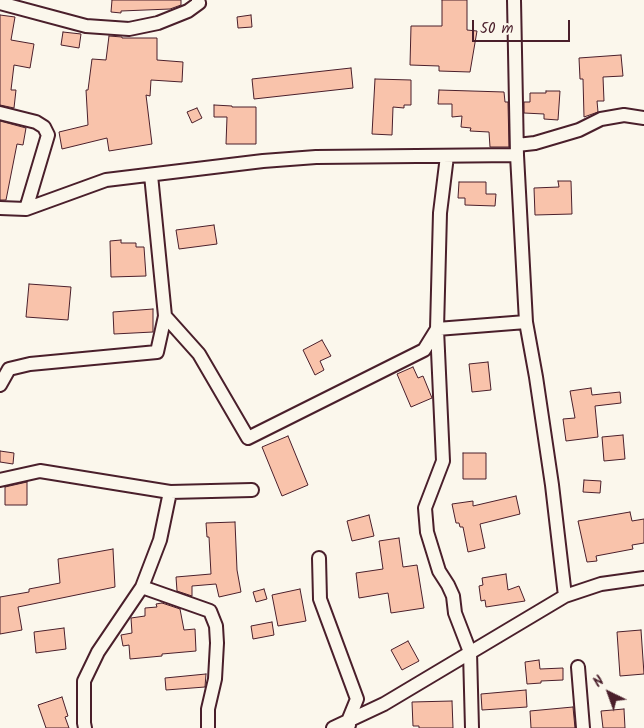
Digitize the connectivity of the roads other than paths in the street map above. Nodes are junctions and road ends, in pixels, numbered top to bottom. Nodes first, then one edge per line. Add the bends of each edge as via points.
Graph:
1 (198, 0) edge
2 (514, 0) edge
3 (0, 2) edge
4 (0, 113) edge
5 (644, 118) edge
6 (517, 150) junction
7 (448, 156) junction
8 (150, 175) junction
9 (0, 208) edge
10 (26, 208) junction
11 (165, 316) junction
12 (526, 322) junction
13 (437, 329) junction
14 (0, 385) edge
15 (0, 480) edge
16 (252, 490) dead end
17 (170, 492) junction
18 (319, 558) dead end
19 (644, 578) edge
20 (142, 588) junction
21 (565, 596) junction
22 (470, 652) junction
23 (578, 666) dead end
24 (348, 724) edge
25 (85, 728) edge
26 (208, 728) edge
27 (333, 728) edge
28 (472, 728) edge
29 (583, 728) edge

1 - 3 street via 199,3 188,10 158,23 129,29 86,26
2 - 6 street
4 - 10 street via 36,122 48,135
5 - 6 street via 624,115 601,119 579,130
6 - 7 street
6 - 12 street
7 - 8 street via 289,159
7 - 13 street via 440,213
8 - 10 street via 106,180
8 - 11 street
9 - 10 street
11 - 13 street via 199,354 248,438 424,350
11 - 14 street via 157,352 30,364 9,369
12 - 13 street
12 - 21 street via 551,476
13 - 22 street via 443,461 425,508 426,532 439,571 453,596 455,613
15 - 17 street via 40,471
16 - 17 street
17 - 20 street via 160,540
18 - 24 street via 320,599 357,699
19 - 21 street via 601,584
20 - 25 street via 98,652 84,681
20 - 26 street via 210,611 216,626 217,643
21 - 22 street
22 - 24 street
22 - 28 street
23 - 29 street
24 - 27 street

